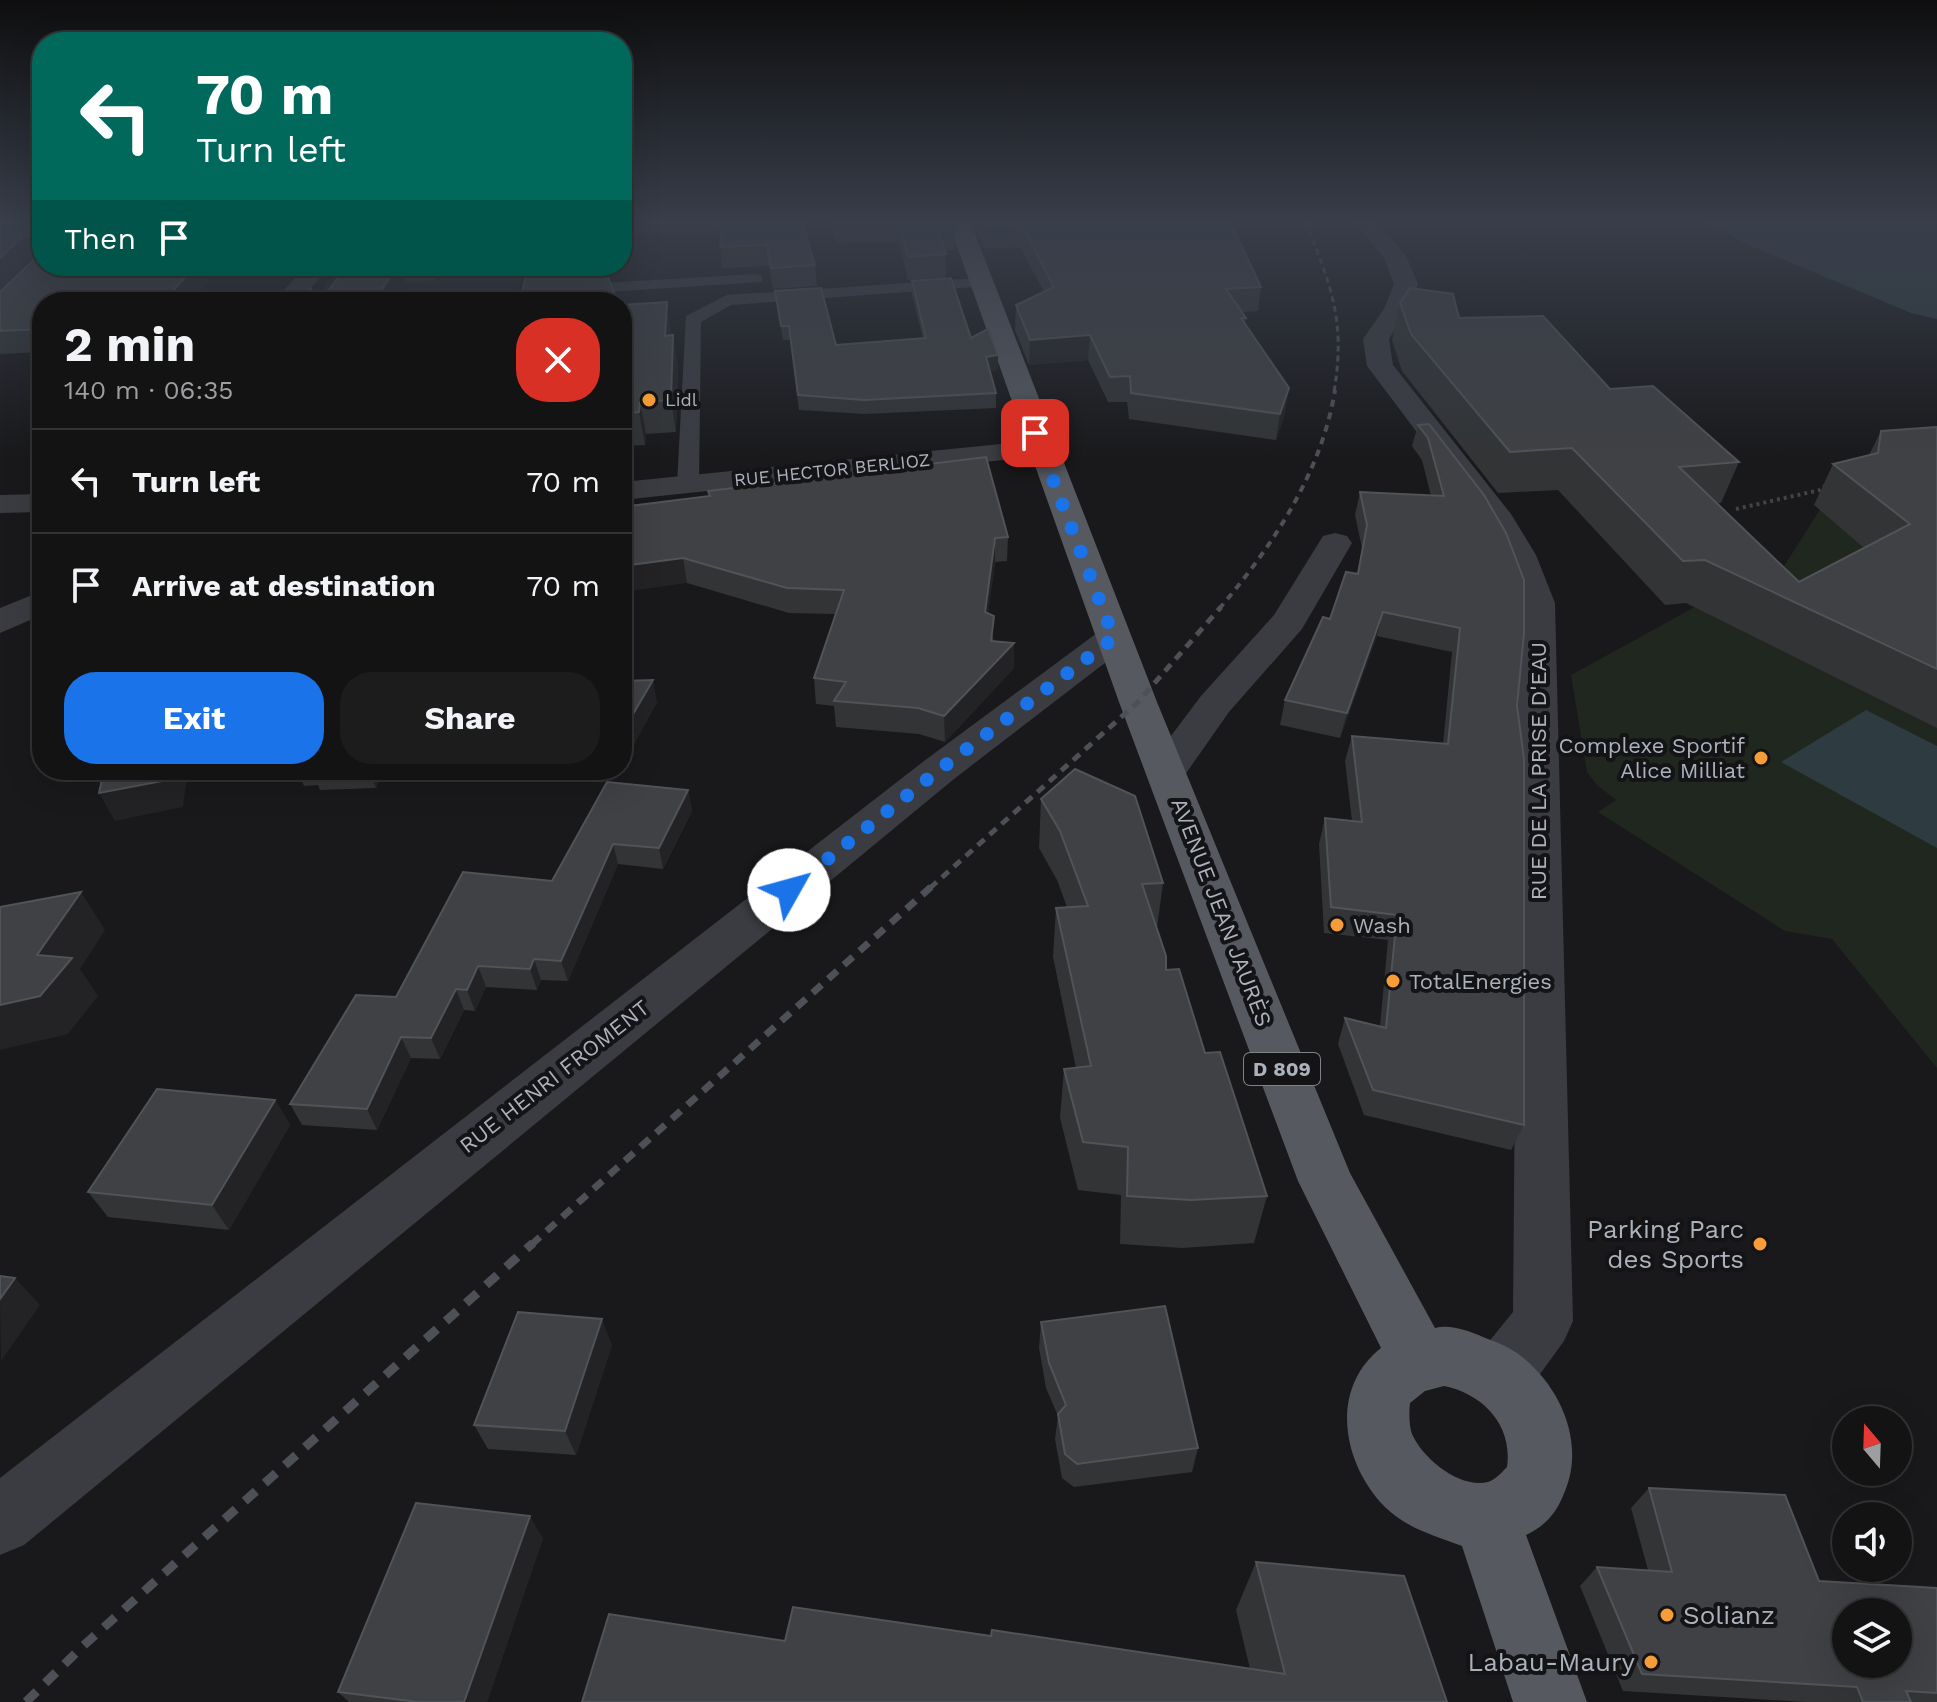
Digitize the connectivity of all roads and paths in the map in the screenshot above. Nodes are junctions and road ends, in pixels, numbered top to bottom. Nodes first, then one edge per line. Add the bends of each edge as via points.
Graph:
1 (717, 300) edge
2 (987, 300) edge
3 (1399, 300) edge
4 (703, 314) junction
5 (676, 315) dead end
6 (1041, 449) junction
7 (1832, 481) dead end
8 (688, 484) junction
9 (632, 490) edge
10 (32, 503) edge
11 (0, 504) edge
12 (1736, 509) dead end
13 (1335, 543) dead end
14 (32, 607) edge
15 (0, 622) edge
16 (1114, 638) junction
17 (1167, 770) junction
18 (1418, 1358) junction
19 (1500, 1377) junction
20 (1486, 1517) junction
21 (0, 1521) edge
22 (1550, 1702) edge

1 - 4 lane
2 - 6 main road, D 809
3 - 19 street, RUE DE LA PRISE D'EAU via 1376,339 1380,366 1495,514 1519,555 1537,603 1543,1321
4 - 5 lane
4 - 8 lane via 692,320
6 - 8 street, RUE HECTOR BERLIOZ
6 - 16 main road, D 809
7 - 12 path via 1820,490
8 - 9 street, RUE HECTOR BERLIOZ
10 - 11 street
13 - 17 street via 1289,621 1215,704
14 - 15 street
16 - 17 main road, D 809
16 - 21 street, RUE HENRI FROMENT via 939,770
17 - 18 main road, AVENUE JEAN JAURÈS / D 809 via 1326,1181
18 - 19 main road via 1473,1362
18 - 20 main road via 1393,1373 1378,1397 1377,1429 1391,1462 1416,1491 1450,1511
19 - 20 main road via 1524,1402 1539,1431 1543,1462 1534,1489 1515,1509
20 - 22 main road

